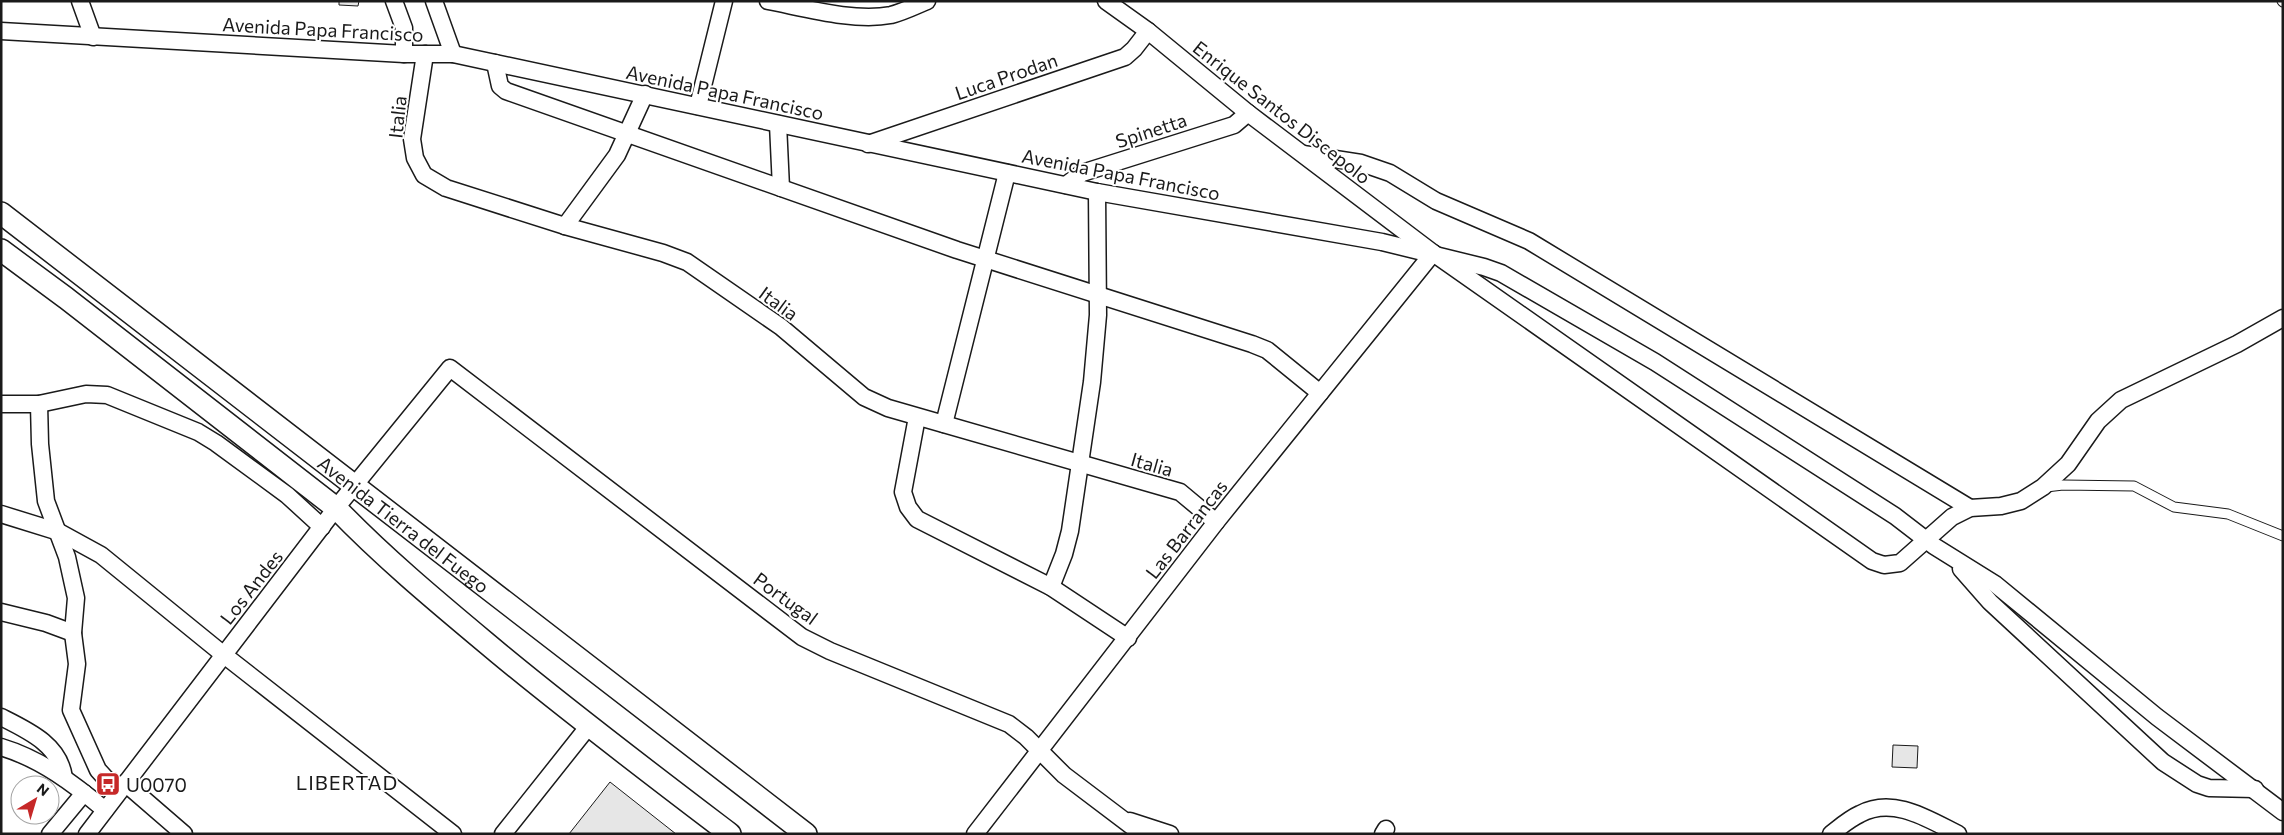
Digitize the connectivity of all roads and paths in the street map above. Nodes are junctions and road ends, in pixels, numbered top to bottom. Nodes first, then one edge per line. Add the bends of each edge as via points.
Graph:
1 (80, 1) edge
2 (394, 1) edge
3 (434, 1) edge
4 (724, 1) edge
5 (768, 1) edge
6 (927, 1) edge
7 (1106, 1) edge
8 (1, 31) edge
9 (1148, 31) junction
10 (93, 37) junction
11 (404, 54) junction
12 (426, 54) junction
13 (454, 54) junction
14 (495, 63) junction
15 (645, 94) junction
16 (698, 106) junction
17 (1248, 113) junction
18 (778, 124) junction
19 (627, 134) junction
20 (868, 144) junction
21 (1302, 154) junction
22 (1007, 173) junction
23 (1066, 185) junction
24 (781, 188) junction
25 (1097, 192) junction
26 (1, 213) edge
27 (565, 226) junction
28 (1, 250) edge
29 (1433, 254) junction
30 (986, 259) junction
31 (1099, 296) junction
32 (2283, 318) edge
33 (450, 368) joint
34 (1320, 394) junction
35 (1, 404) edge
36 (39, 404) junction
37 (917, 416) junction
38 (944, 424) junction
39 (1079, 464) junction
40 (355, 485) junction
41 (2043, 487) junction
42 (336, 508) junction
43 (1970, 508) junction
44 (1, 514) edge
45 (1216, 522) junction
46 (322, 527) junction
47 (59, 532) junction
48 (2283, 536) edge
49 (1927, 541) junction
50 (1949, 556) junction
51 (1051, 587) junction
52 (1, 612) edge
53 (73, 633) junction
54 (1128, 638) junction
55 (224, 655) junction
56 (1, 717) edge
57 (588, 727) junction
58 (1, 747) edge
59 (1040, 751) junction
60 (64, 778) junction
61 (122, 788) junction
62 (2255, 789) junction
63 (84, 792) junction
64 (105, 810) junction
65 (2283, 812) edge
66 (1121, 818) junction
67 (50, 834) edge
68 (87, 834) edge
69 (184, 834) edge
70 (453, 834) edge
71 (503, 834) edge
72 (730, 834) edge
73 (806, 834) edge
74 (975, 834) edge
75 (1142, 834) edge
76 (1170, 834) edge
77 (1830, 834) edge
78 (1958, 834) edge

1 - 10 street
2 - 11 street via 404,28
3 - 13 street
4 - 16 street
5 - 6 street via 855,16 874,16 892,14
7 - 9 street, Enrique Santos Discepolo
8 - 10 street, Avenida Papa Francisco
9 - 17 street, Enrique Santos Discepolo
9 - 20 street, Luca Prodan via 1125,57
10 - 11 street, Avenida Papa Francisco
11 - 12 street, Avenida Papa Francisco
12 - 13 street, Avenida Papa Francisco
12 - 27 street, Italia via 412,139 415,158 424,175 446,188
13 - 14 street, Avenida Papa Francisco
14 - 15 street, Avenida Papa Francisco
14 - 19 street via 500,86 506,91
15 - 16 street, Avenida Papa Francisco
15 - 19 street
16 - 18 street, Avenida Papa Francisco
17 - 21 street, Enrique Santos Discepolo
17 - 23 street, Spinetta via 1234,125 1082,173
18 - 20 street, Avenida Papa Francisco
18 - 24 street
19 - 24 street
19 - 27 street via 617,155
20 - 22 street, Avenida Papa Francisco
21 - 29 street, Enrique Santos Discepolo
21 - 43 street via 1361,163 1390,173 1436,201 1529,241
22 - 23 street, Avenida Papa Francisco
22 - 30 street
23 - 25 street, Avenida Papa Francisco
24 - 30 street
25 - 29 street, Avenida Papa Francisco via 1382,242
25 - 31 street
26 - 40 street, Avenida Tierra del Fuego
27 - 37 street, Italia via 687,262 780,327 864,397
28 - 42 street, Avenida Tierra del Fuego
29 - 34 street, Las Barrancas
29 - 49 street, Avenida Papa Francisco via 1484,267 1528,287 1654,362 1895,516
29 - 49 street, Enrique Santos Discepolo via 1872,561 1884,566 1900,563
30 - 31 street
30 - 38 street
31 - 34 street via 1267,350
31 - 39 street via 1092,382
32 - 41 street via 2121,400 2098,421 2068,464
33 - 40 street, Los Andes
33 - 59 street, Portugal via 802,637 1009,724
34 - 45 street, Las Barrancas
35 - 36 street
36 - 46 street via 86,394 107,395 198,432 287,495
36 - 47 street via 46,501
37 - 38 street, Italia
37 - 51 street via 903,492 917,519
38 - 39 street, Italia
39 - 45 street, Italia via 1180,492
39 - 51 street via 1070,531
40 - 42 street, Los Andes
40 - 73 street, Avenida Tierra del Fuego
41 - 43 street via 2021,501
41 - 48 lane via 2134,486 2174,506 2228,514
42 - 46 street, Los Andes
42 - 57 street, Avenida Tierra del Fuego via 432,597
43 - 49 street, Enrique Santos Discepolo via 1952,517
44 - 47 street
45 - 54 street, Las Barrancas
46 - 55 street, Los Andes
47 - 53 street via 76,598
47 - 55 street via 101,554
49 - 50 street, Avenida Papa Francisco
50 - 62 street via 1995,584 2157,717
50 - 62 street via 1990,602 2163,762 2209,788
51 - 54 street
52 - 53 street
53 - 61 street via 76,664 71,710 98,770
54 - 59 street, Las Barrancas
55 - 61 street, Los Andes
55 - 70 street
56 - 60 street via 20,726 57,754
57 - 71 street
57 - 72 street, Avenida Tierra del Fuego
58 - 60 street via 38,761
59 - 66 street, Portugal via 1064,775
59 - 74 street, Las Barrancas
60 - 63 street
61 - 64 street, Los Andes
61 - 69 street
62 - 65 street
63 - 64 street
63 - 67 street
64 - 68 street, Los Andes
66 - 75 street, Portugal
66 - 76 street, Portugal
77 - 78 street via 1859,814 1891,807 1910,811

